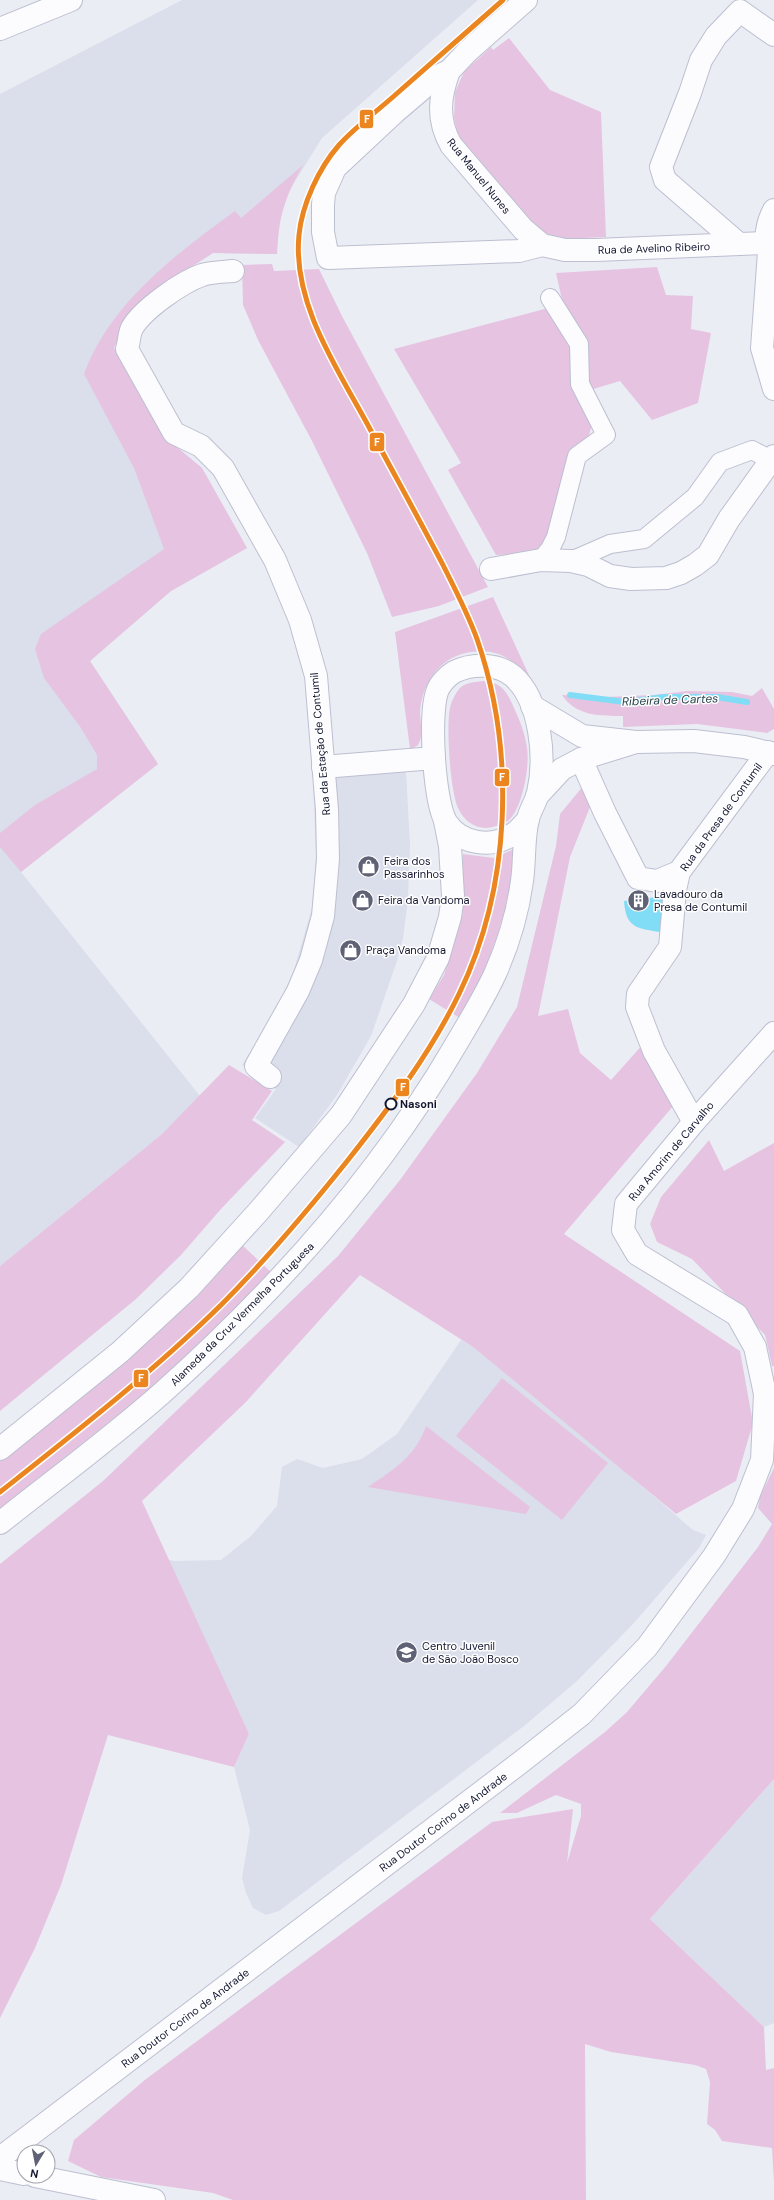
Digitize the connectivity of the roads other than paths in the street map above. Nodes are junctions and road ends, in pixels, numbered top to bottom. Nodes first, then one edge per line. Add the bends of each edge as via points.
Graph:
1 (71, 0) edge
2 (526, 0) edge
3 (0, 29) edge
4 (774, 35) edge
5 (449, 71) junction
6 (774, 210) edge
7 (766, 243) junction
8 (739, 244) junction
9 (542, 245) junction
10 (233, 271) dead end
11 (550, 298) dead end
12 (774, 389) edge
13 (773, 458) edge
14 (540, 560) junction
15 (571, 561) junction
16 (490, 569) dead end
17 (532, 706) junction
18 (636, 742) junction
19 (771, 753) edge
20 (434, 758) junction
21 (581, 759) junction
22 (323, 767) junction
23 (537, 796) junction
24 (444, 819) junction
25 (528, 820) junction
26 (679, 872) junction
27 (774, 1033) edge
28 (270, 1077) dead end
29 (694, 1122) junction
30 (769, 1392) edge
31 (0, 1449) edge
32 (0, 1523) edge
33 (0, 2158) edge
34 (0, 2169) edge
35 (16, 2172) edge
36 (56, 2180) edge
37 (154, 2200) edge

1 - 3 street
2 - 5 street
4 - 8 street via 740,11 716,36 701,60 661,167 665,180
5 - 9 street, Rua Manuel Nunes via 442,90 443,130 452,145 523,229
5 - 9 street via 436,77 402,105 335,168 327,184 322,205 328,258 519,251
6 - 7 street via 770,217
7 - 8 street, Rua de Avelino Ribeiro
7 - 12 street via 769,252 762,348
8 - 9 street, Rua de Avelino Ribeiro via 596,250 565,250
10 - 22 street, Rua da Estação de Contumil via 203,274 158,302 140,317 132,329 127,349 174,433 201,446 223,468 275,560 300,620 316,676
11 - 14 street via 580,344 580,384 606,435 577,456 556,537
13 - 15 street via 752,450 720,462 695,497 644,539 610,544
13 - 15 street via 729,519 708,555 681,573 666,578 631,579 610,576 588,565
14 - 15 street
14 - 16 street
17 - 18 street via 582,736
17 - 20 street via 524,687 509,673 491,666 470,666 452,674 437,688 434,707
17 - 23 street via 541,738 541,775
18 - 19 street via 694,741
18 - 21 street
19 - 26 street, Rua da Presa de Contumil
20 - 22 street
20 - 24 street
21 - 23 street via 562,769
21 - 26 street via 638,878 657,881
22 - 28 street, Rua da Estação de Contumil via 328,859 323,916 311,960 298,991 256,1066
23 - 25 street
24 - 25 street via 456,835 475,842 490,842 514,834
24 - 31 street via 450,846 453,896 450,917 438,958 414,1004 341,1115 189,1288 120,1352
25 - 32 street, Alameda da Cruz Vermelha Portuguesa via 518,904 496,973 430,1091 393,1144 308,1249 211,1348 159,1396
26 - 29 street, Rua da Presa de Contumil via 670,947 638,994 637,1007 654,1051
27 - 29 street, Rua Amorim de Carvalho
29 - 30 street, Rua Amorim de Carvalho via 626,1204 623,1230 637,1254 737,1315 755,1347
30 - 33 street, Rua Doutor Corino de Andrade via 762,1460 743,1509 714,1556 647,1647 582,1714
34 - 35 street
36 - 37 street

